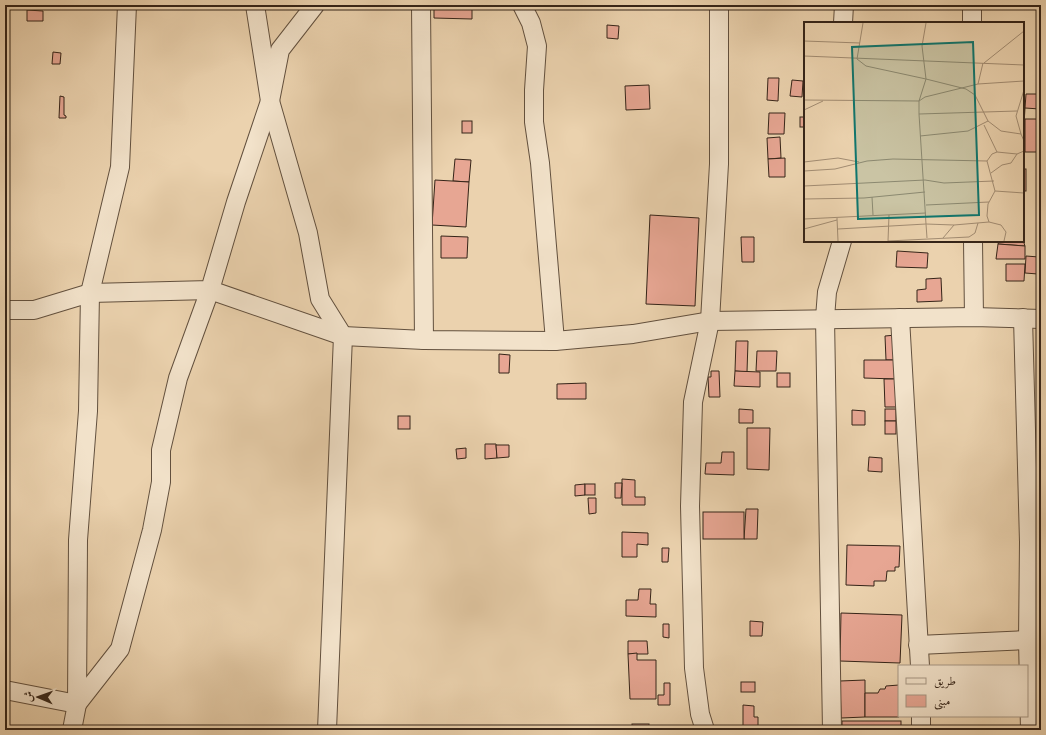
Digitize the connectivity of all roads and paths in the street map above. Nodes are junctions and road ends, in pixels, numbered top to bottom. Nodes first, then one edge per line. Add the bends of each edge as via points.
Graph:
1 (127, 5) edge
2 (255, 5) edge
3 (315, 5) edge
4 (421, 5) edge
5 (522, 5) edge
6 (719, 5) edge
7 (844, 5) edge
8 (972, 5) edge
9 (843, 22) edge
10 (972, 22) edge
11 (270, 101) junction
12 (842, 242) edge
13 (973, 242) edge
14 (210, 290) junction
15 (90, 293) junction
16 (5, 310) edge
17 (974, 317) junction
18 (826, 318) junction
19 (900, 318) junction
20 (1032, 319) edge
21 (710, 322) junction
22 (343, 336) junction
23 (424, 340) junction
24 (556, 341) junction
25 (1035, 543) edge
26 (1028, 640) junction
27 (918, 645) junction
28 (920, 665) edge
29 (5, 690) edge
30 (77, 704) junction
31 (921, 717) edge
32 (700, 725) edge
33 (72, 730) edge
34 (327, 730) edge
35 (832, 730) edge
36 (920, 730) edge
37 (1030, 730) edge

1 - 15 street via 120,167
2 - 11 street
3 - 11 street via 280,50
4 - 23 street
5 - 24 street via 537,46 534,122
6 - 21 street via 719,164
7 - 9 street
8 - 10 street
11 - 14 street
11 - 22 street via 308,233 320,299
12 - 18 street via 827,292
13 - 17 street
14 - 15 street
14 - 22 street
14 - 30 street via 178,378 161,450 160,482 152,530 120,649
15 - 16 street via 34,310
15 - 30 street via 88,411 78,540
17 - 19 street
17 - 20 street
18 - 19 street
18 - 21 street
18 - 35 street
19 - 27 street
20 - 25 street
21 - 24 street via 633,334
21 - 32 street via 693,402 690,506 694,668
22 - 23 street
22 - 34 street
23 - 24 street
25 - 26 street
26 - 27 street
26 - 37 street
27 - 28 street
29 - 30 street
30 - 33 street
31 - 36 street

